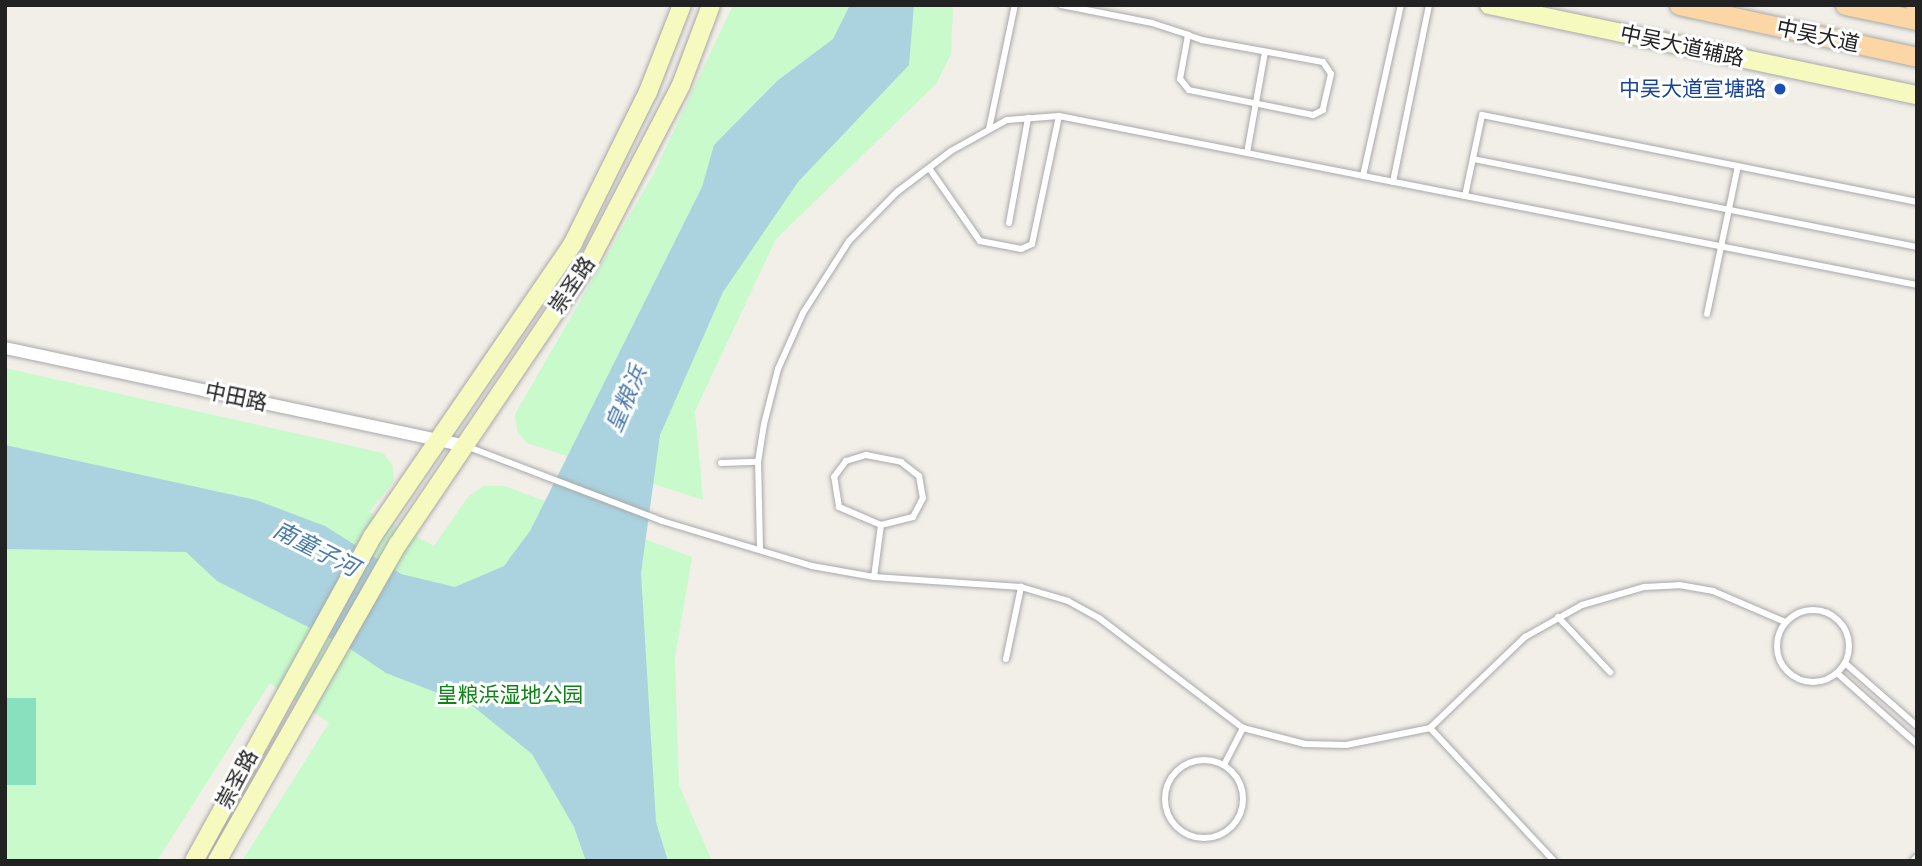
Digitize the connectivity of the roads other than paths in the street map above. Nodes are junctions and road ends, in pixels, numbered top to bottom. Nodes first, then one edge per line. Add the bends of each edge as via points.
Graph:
1 (682, 5) edge
2 (711, 5) edge
3 (1015, 5) edge
4 (1061, 5) edge
5 (1401, 5) edge
6 (1429, 5) edge
7 (1489, 5) edge
8 (1679, 5) edge
9 (1845, 5) edge
10 (1917, 20) edge
11 (1188, 35) junction
12 (1265, 52) junction
13 (1917, 57) edge
14 (1917, 94) edge
15 (1256, 103) junction
16 (1059, 116) junction
17 (1028, 118) junction
18 (989, 130) junction
19 (1247, 153) junction
20 (1473, 159) junction
21 (1738, 166) junction
22 (929, 167) junction
23 (1363, 176) junction
24 (1393, 182) junction
25 (1465, 196) junction
26 (1917, 202) edge
27 (1729, 210) junction
28 (1009, 223) dead end
29 (1721, 246) junction
30 (1917, 247) edge
31 (1917, 285) edge
32 (1707, 314) dead end
33 (5, 348) edge
34 (443, 440) junction
35 (466, 446) junction
36 (758, 462) junction
37 (721, 463) dead end
38 (881, 525) junction
39 (760, 548) junction
40 (874, 577) junction
41 (1021, 587) junction
42 (1558, 617) junction
43 (1786, 622) junction
44 (1006, 659) dead end
45 (1845, 663) junction
46 (1610, 672) dead end
47 (1837, 673) junction
48 (1917, 726) edge
49 (1243, 728) junction
50 (1430, 728) junction
51 (1917, 744) edge
52 (1224, 765) junction
53 (194, 861) edge
54 (217, 861) edge
55 (1554, 861) edge

1 - 34 main road, 崇圣路 via 648,92 573,243
2 - 35 main road, 崇圣路 via 681,85 590,260
3 - 18 lane
4 - 11 lane
5 - 23 lane
6 - 24 lane
7 - 14 main road, 中吴大道辅路
8 - 13 main road, 中吴大道
9 - 10 main road, 中吴大道
11 - 12 lane
11 - 15 lane via 1180,79 1189,90
12 - 15 lane
12 - 15 lane via 1324,62 1331,74 1324,110 1313,114
15 - 19 lane
16 - 17 lane
16 - 19 lane
16 - 22 lane via 1032,244 1021,249 980,241
17 - 18 lane via 1007,120
17 - 28 lane
18 - 22 lane
19 - 23 lane
20 - 21 lane via 1482,115
20 - 25 lane
20 - 27 lane
21 - 26 lane
21 - 27 lane
22 - 36 lane via 849,241 803,313 778,369
23 - 24 lane
24 - 25 lane
25 - 29 lane
27 - 29 lane
27 - 30 lane
29 - 31 lane
29 - 32 lane
33 - 34 street, 中田路
34 - 35 street, 中田路
34 - 53 main road, 崇圣路 via 372,537
35 - 39 lane via 662,520
35 - 54 main road, 崇圣路 via 398,544
36 - 37 lane
36 - 39 lane
38 - 38 lane via 913,517 923,486 901,462 855,456 834,477 834,498 846,515
38 - 40 lane
39 - 40 lane via 812,566
40 - 41 lane
41 - 44 lane
41 - 49 lane via 1099,618
42 - 43 lane via 1644,587 1679,585 1713,592
42 - 46 lane
42 - 50 lane via 1525,637
43 - 45 lane via 1805,610 1829,613 1846,629
43 - 47 lane via 1777,644 1784,667 1803,680
45 - 47 lane
45 - 48 lane
47 - 51 lane
49 - 50 lane via 1305,744 1346,745
49 - 52 lane
50 - 55 lane
52 - 52 lane via 1199,760 1176,772 1168,783 1166,809 1181,830 1205,838 1237,820 1244,796

